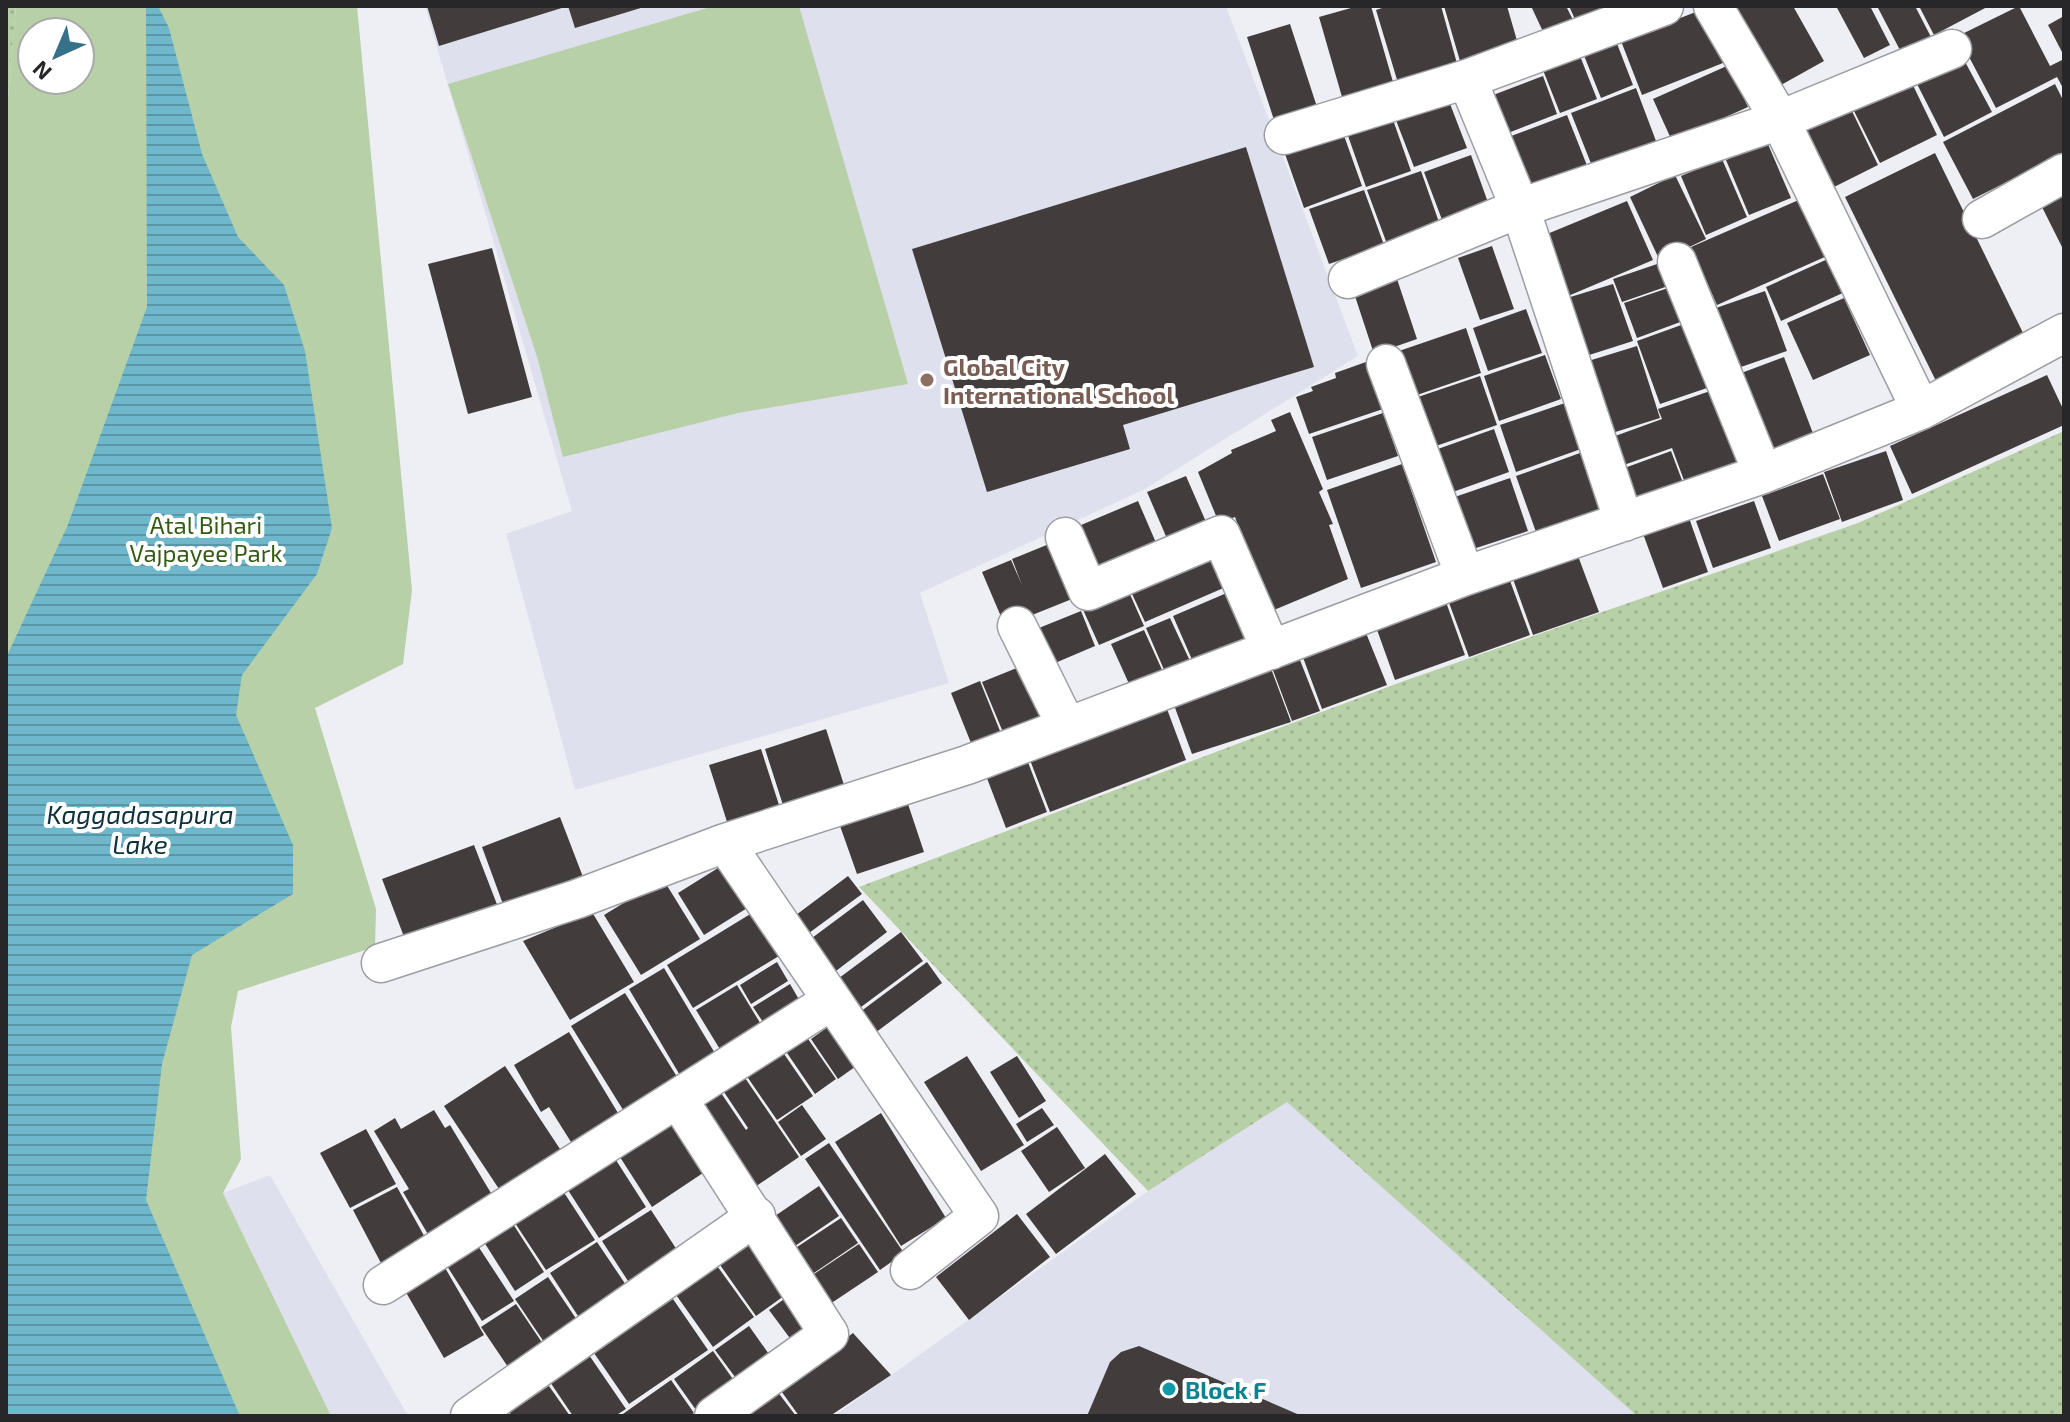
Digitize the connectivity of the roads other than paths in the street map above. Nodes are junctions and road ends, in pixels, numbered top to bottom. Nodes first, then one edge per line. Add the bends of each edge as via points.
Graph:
1 (1664, 6) edge
2 (1713, 6) edge
3 (1952, 49) dead end
4 (1467, 79) junction
5 (1780, 120) junction
6 (1284, 135) dead end
7 (2064, 173) edge
8 (1520, 208) junction
9 (1982, 219) dead end
10 (1677, 262) dead end
11 (1348, 279) dead end
12 (2064, 333) edge
13 (1386, 364) dead end
14 (1921, 410) junction
15 (1763, 474) junction
16 (1624, 522) junction
17 (1065, 537) dead end
18 (1465, 576) junction
19 (1017, 626) dead end
20 (1271, 650) junction
21 (1067, 727) junction
22 (725, 843) junction
23 (381, 963) dead end
24 (831, 1001) junction
25 (678, 1099) junction
26 (756, 1216) junction
27 (910, 1270) dead end
28 (383, 1285) dead end
29 (470, 1416) edge
30 (714, 1416) edge

1 - 4 street
2 - 5 street
3 - 5 street
4 - 6 street
4 - 8 street
5 - 8 street
5 - 14 street
7 - 9 street
8 - 11 street
8 - 16 street
10 - 15 street
12 - 14 street
13 - 18 street
14 - 15 street
15 - 16 street
16 - 18 street
17 - 20 street via 1088,591 1221,535
18 - 20 street
19 - 21 street
20 - 21 street
21 - 22 street
22 - 23 street via 577,899
22 - 24 street
24 - 25 street
24 - 27 street via 979,1216
25 - 26 street
25 - 28 street
26 - 29 street
26 - 30 street via 829,1334

